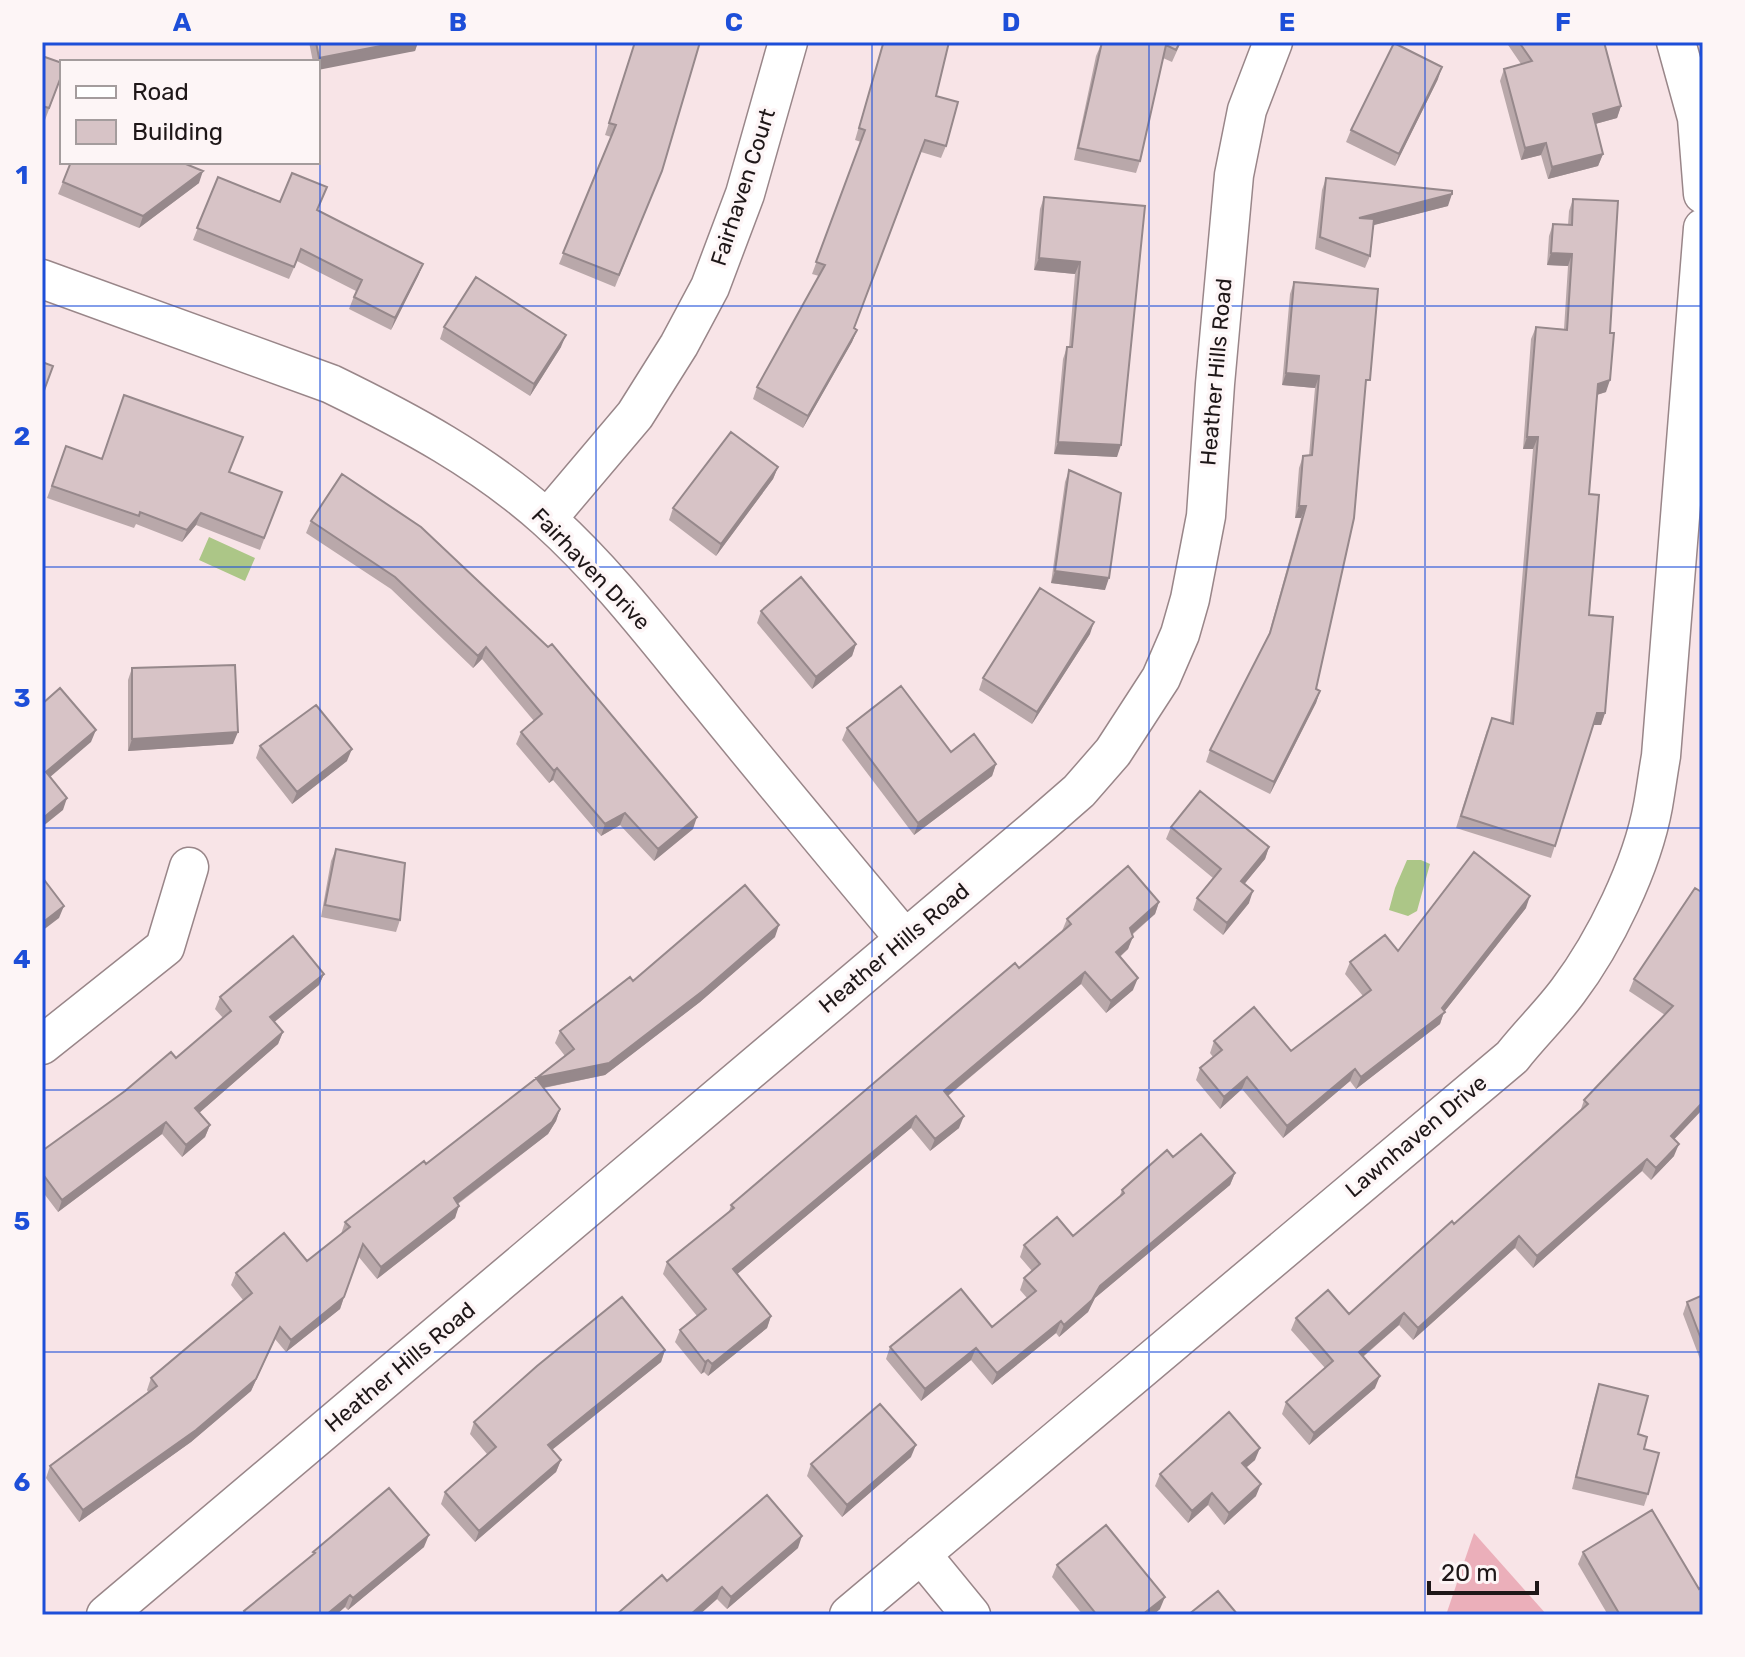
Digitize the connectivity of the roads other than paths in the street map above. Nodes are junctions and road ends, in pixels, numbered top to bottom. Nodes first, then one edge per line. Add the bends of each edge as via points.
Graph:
1 (788, 42) edge
2 (1273, 42) edge
3 (1676, 42) edge
4 (1703, 194) edge
5 (1703, 228) edge
6 (42, 279) edge
7 (1693, 483) edge
8 (547, 519) junction
9 (189, 867) dead end
10 (905, 939) junction
11 (42, 1045) edge
12 (921, 1554) junction
13 (106, 1615) edge
14 (849, 1615) edge
15 (971, 1615) edge

1 - 8 street, Fairhaven Court via 745,194 710,287 635,415
2 - 10 street, Heather Hills Road via 1247,110 1234,175 1206,516 1190,599 1172,655 1113,752 1079,791
3 - 4 street via 1697,118
5 - 7 street, Lawnhaven Drive
6 - 8 street, Fairhaven Drive via 377,405 465,456
7 - 12 street, Lawnhaven Drive via 1653,808 1612,919 1568,992 1512,1057
8 - 10 street, Fairhaven Drive via 635,611
9 - 11 street via 165,947
10 - 13 street, Heather Hills Road
12 - 14 street, Lawnhaven Drive
12 - 15 street

